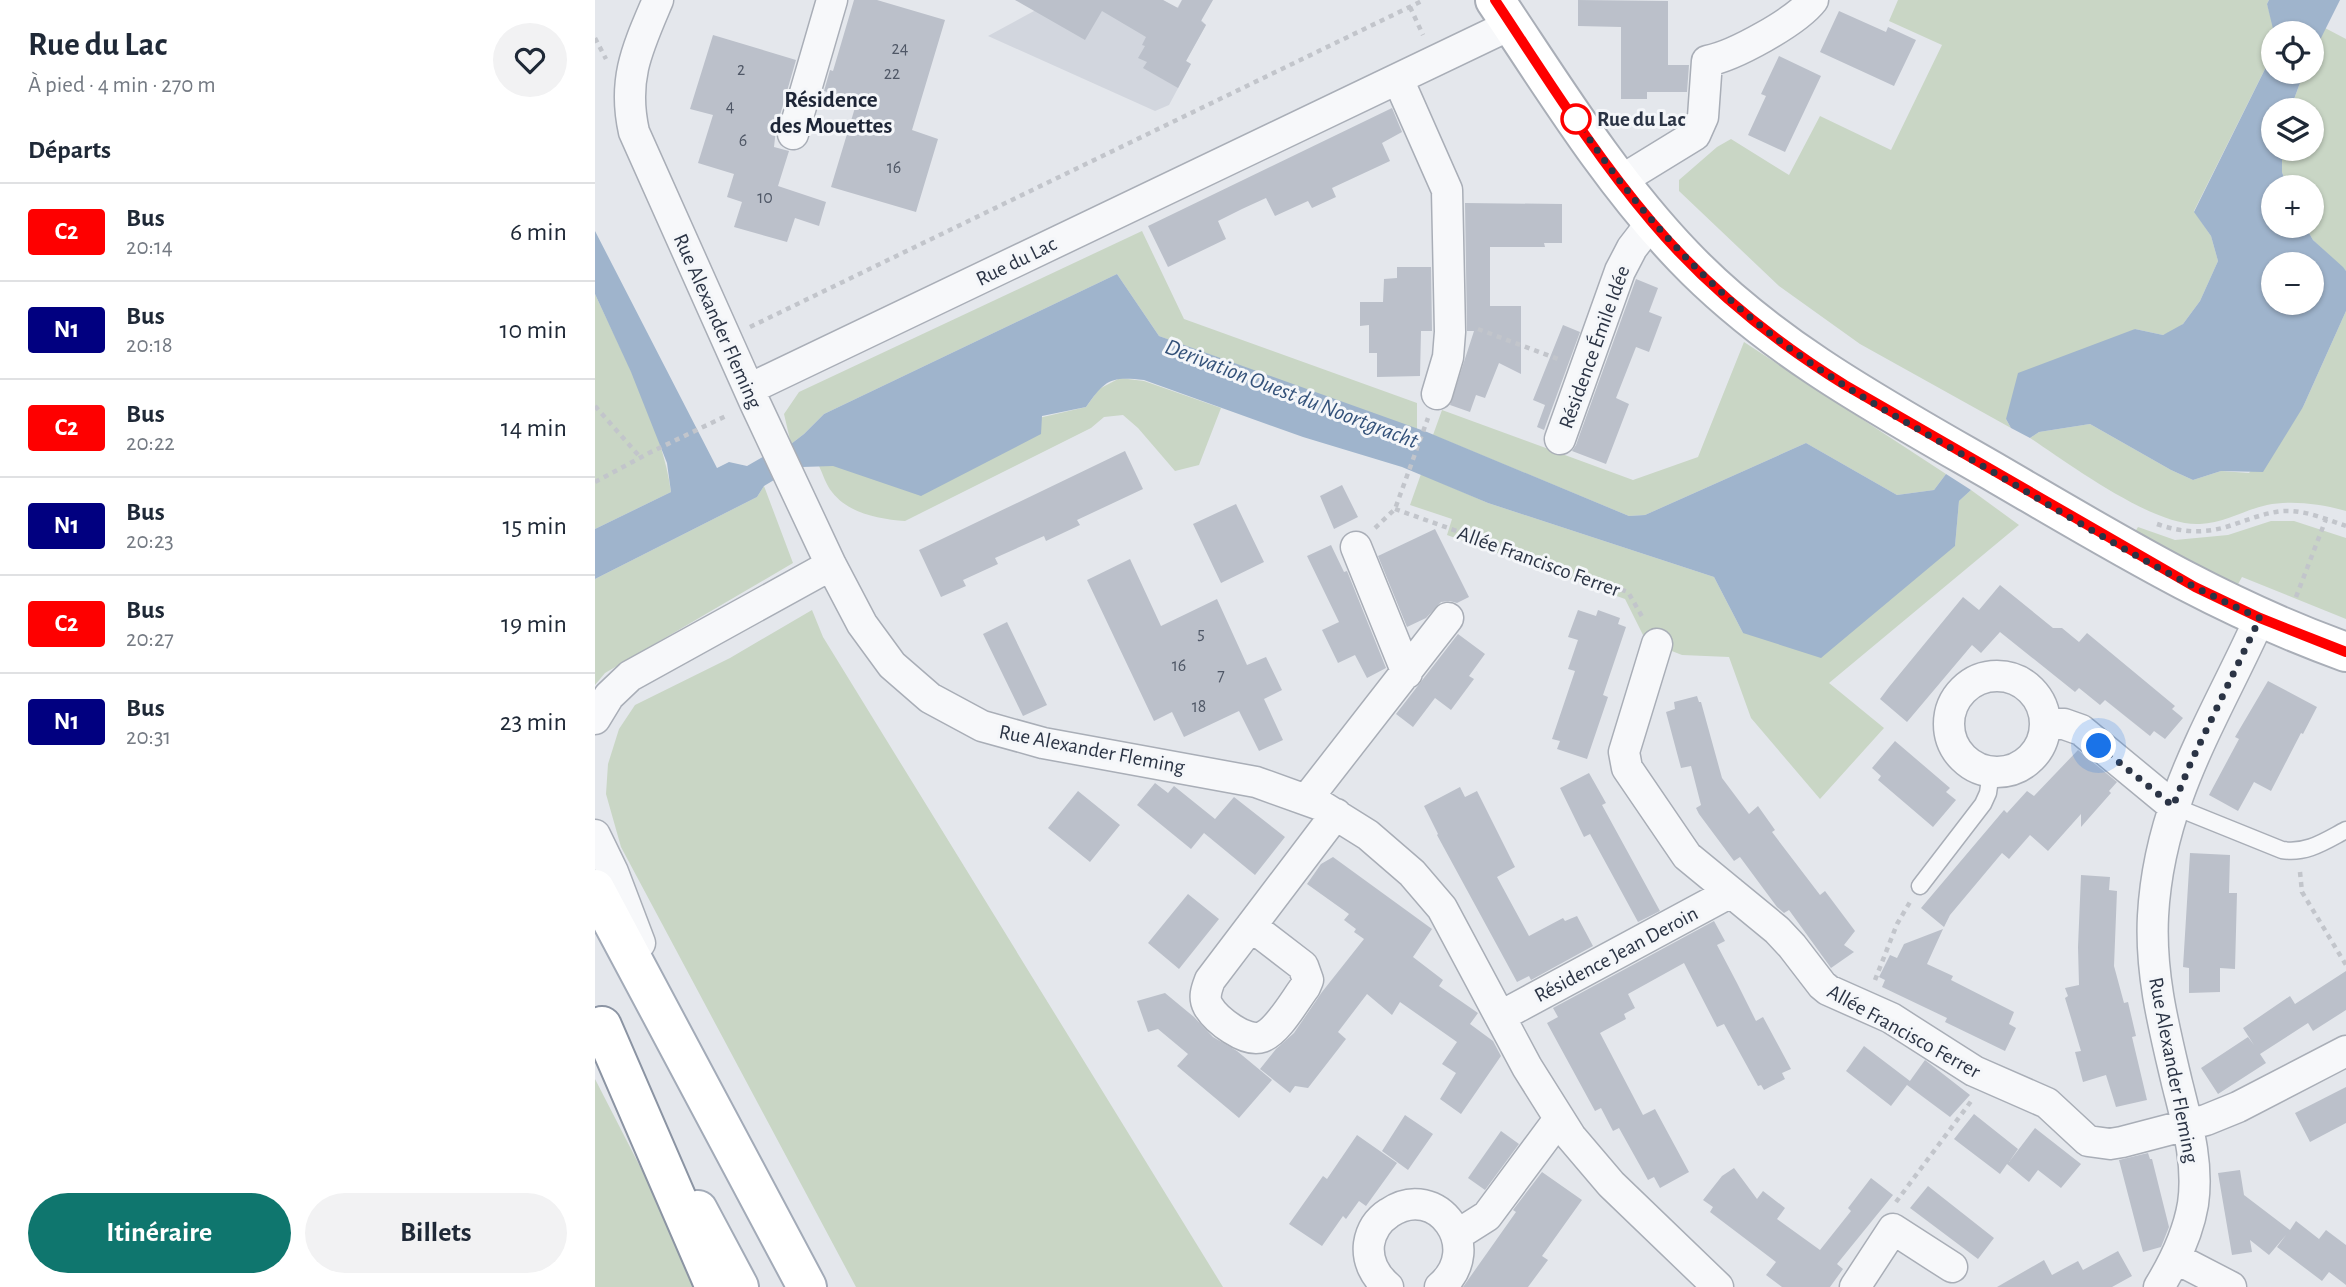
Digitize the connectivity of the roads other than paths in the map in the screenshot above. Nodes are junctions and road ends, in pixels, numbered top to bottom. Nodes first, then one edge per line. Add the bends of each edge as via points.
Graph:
1 (659, 0) edge
2 (832, 0) edge
3 (1812, 0) edge
4 (1504, 12) edge
5 (1398, 79) junction
6 (793, 134) dead end
7 (1620, 181) junction
8 (1652, 222) junction
9 (1437, 394) dead end
10 (743, 400) junction
11 (1560, 439) dead end
12 (1356, 547) dead end
13 (831, 565) junction
14 (1448, 618) dead end
15 (2260, 618) junction
16 (1657, 644) road end
17 (2346, 652) edge
18 (1407, 673) junction
19 (595, 719) edge
20 (2045, 723) junction
21 (1991, 772) junction
22 (1307, 799) junction
23 (2173, 806) junction
24 (1336, 814) junction
25 (2346, 830) edge
26 (595, 835) edge
27 (1920, 886) road end
28 (595, 889) edge
29 (1731, 892) junction
30 (1251, 926) dead end
31 (1501, 1016) junction
32 (598, 1020) edge
33 (2346, 1051) edge
34 (683, 1054) junction
35 (1559, 1119) junction
36 (2187, 1126) junction
37 (1457, 1235) junction
38 (2175, 1258) junction
39 (1952, 1267) dead end
40 (715, 1287) edge
41 (739, 1287) edge
42 (807, 1287) edge
43 (1388, 1287) edge
44 (1440, 1287) edge
45 (1718, 1287) edge
46 (1855, 1287) edge
47 (2159, 1287) edge
48 (2231, 1287) edge

1 - 10 street, Rue Alexander Fleming via 632,66 631,120 726,339
2 - 6 street
3 - 7 street via 1792,19 1724,57 1707,61 1703,117 1695,135
4 - 5 street, Rue du Lac
4 - 7 main road
5 - 9 street via 1447,190 1449,317 1447,357
5 - 10 street, Rue du Lac
7 - 8 main road
8 - 11 street, Résidence Émile Idée via 1625,260
8 - 15 main road via 1733,302 1825,372 2152,564
10 - 13 street, Rue Alexander Fleming via 773,443
12 - 18 street
13 - 19 street via 630,676
13 - 22 street, Rue Alexander Fleming via 856,616 892,665 929,698 964,718 1019,737 1256,782
14 - 18 street
15 - 17 main road
15 - 23 street, Rue Alexander Fleming
16 - 29 street, Allée Francisco Ferrer via 1624,752 1627,768 1687,856
18 - 22 street
20 - 21 street via 2031,758 2016,768
20 - 21 street via 2037,698 2017,680 1991,676 1962,690 1950,713 1951,740 1966,762
20 - 23 street via 2081,730
21 - 27 lane via 1983,804
22 - 24 street, Rue Alexander Fleming
23 - 25 lane via 2282,850 2302,851
23 - 36 street, Rue Alexander Fleming via 2159,860 2153,953 2160,1012
24 - 30 street
24 - 31 street, Rue Alexander Fleming via 1399,860 1434,897
26 - 34 street
28 - 34 main road
29 - 31 street, Résidence Jean Deroin
29 - 36 street, Allée Francisco Ferrer via 1784,938 1822,985 1891,1018 1989,1078 2047,1103 2081,1136 2097,1144 2122,1142
31 - 35 street, Rue Alexander Fleming
32 - 40 main road
32 - 41 main road
33 - 36 street, Allée Francisco Ferrer via 2238,1107
34 - 42 main road
35 - 37 street via 1487,1216
35 - 45 street, Rue Alexander Fleming via 1611,1184
36 - 38 street, Rue Alexander Fleming via 2195,1172 2193,1202
37 - 43 street via 1444,1216 1425,1206 1404,1206 1390,1212 1375,1227 1369,1248 1373,1269
37 - 44 street via 1458,1263
38 - 47 street, Rue Alexander Fleming
38 - 48 street
39 - 46 street via 1893,1229

